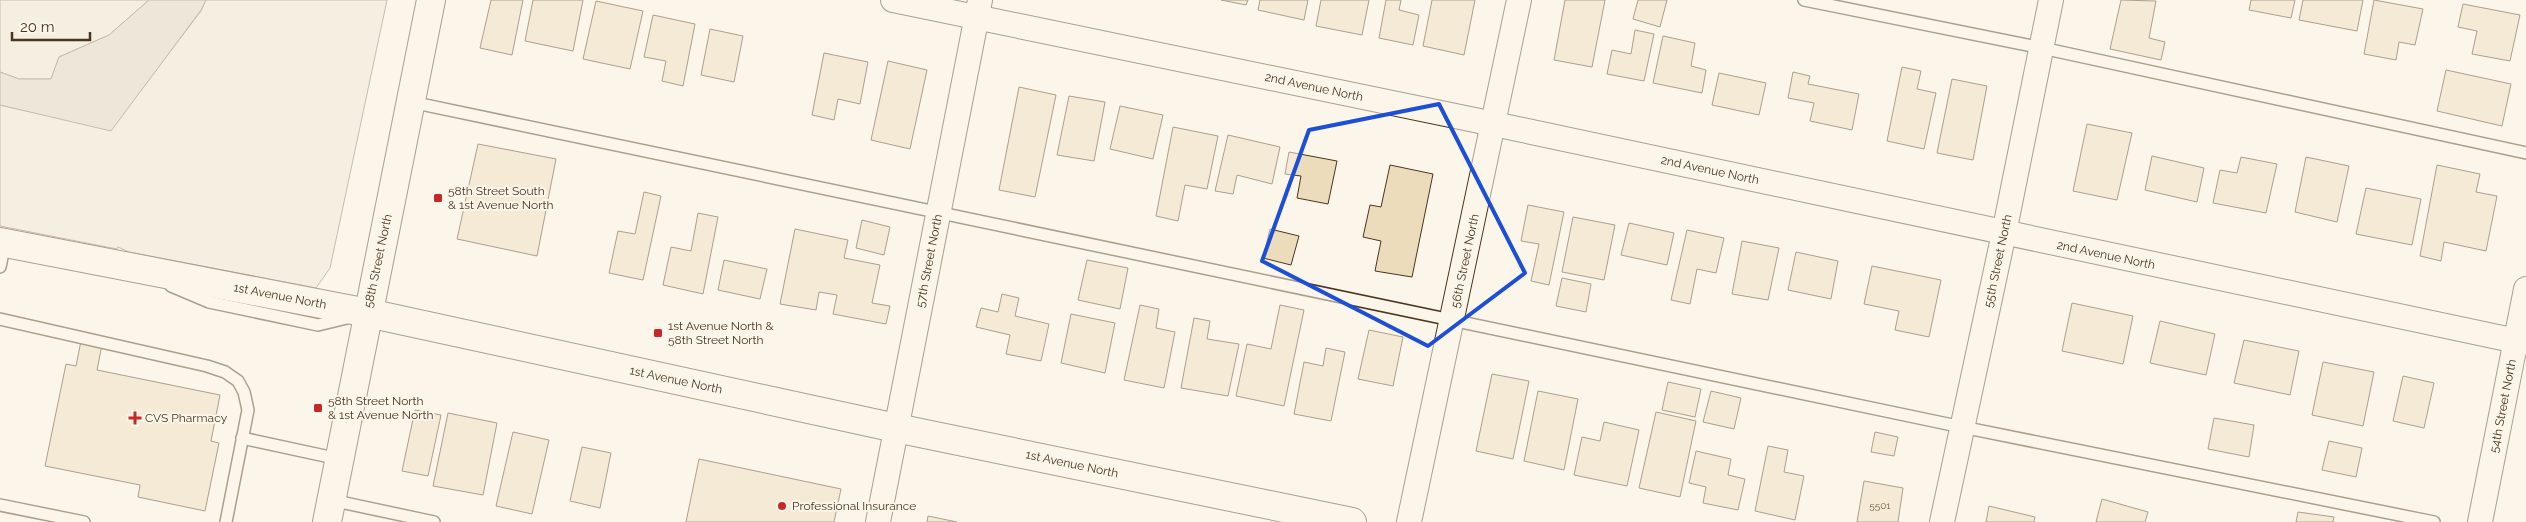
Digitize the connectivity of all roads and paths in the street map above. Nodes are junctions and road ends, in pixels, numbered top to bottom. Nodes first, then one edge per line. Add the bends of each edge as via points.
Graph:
1 (431, 0) edge
2 (893, 0) edge
3 (1519, 0) edge
4 (1804, 0) edge
5 (2051, 0) edge
6 (978, 9) edge
7 (2042, 48) junction
8 (411, 102) junction
9 (1494, 124) junction
10 (2526, 153) edge
11 (938, 211) junction
12 (2004, 233) junction
13 (2, 251) edge
14 (2526, 289) edge
15 (368, 313) junction
16 (0, 319) edge
17 (1452, 320) junction
18 (2521, 342) edge
19 (1962, 427) junction
20 (896, 428) junction
21 (242, 438) junction
22 (339, 460) junction
23 (0, 505) edge
24 (329, 511) edge
25 (84, 522) edge
26 (226, 522) edge
27 (434, 522) edge
28 (878, 522) edge
29 (1352, 522) edge
30 (1409, 522) edge
31 (1942, 522) edge
32 (2434, 522) edge
33 (2480, 522) edge

1 - 8 main road, 58th Street North
2 - 6 street, 2nd Avenue North
3 - 9 street, 56th Street North
4 - 7 lane
5 - 7 street, 55th Street North
6 - 9 street, 2nd Avenue North
6 - 11 street, 57th Street North
7 - 10 lane
7 - 12 street, 55th Street North
8 - 11 lane
8 - 15 main road, 58th Street North
9 - 12 street, 2nd Avenue North
9 - 17 street, 56th Street North
11 - 17 lane
11 - 20 street, 57th Street North
12 - 18 street, 2nd Avenue North
12 - 19 street, 55th Street North
13 - 15 main road, 1st Avenue North via 125,266
14 - 18 street, 54th Street North
15 - 20 main road, 1st Avenue North
15 - 22 main road, 58th Street North
16 - 21 lane via 225,372 238,381 244,392 248,410
17 - 19 lane
17 - 30 street, 56th Street North
18 - 33 street, 54th Street North
19 - 31 street, 55th Street North
19 - 32 lane
20 - 28 street, 57th Street North
20 - 29 main road, 1st Avenue North
21 - 22 lane
21 - 26 lane
22 - 24 main road, 58th Street North
23 - 25 lane
24 - 27 lane

